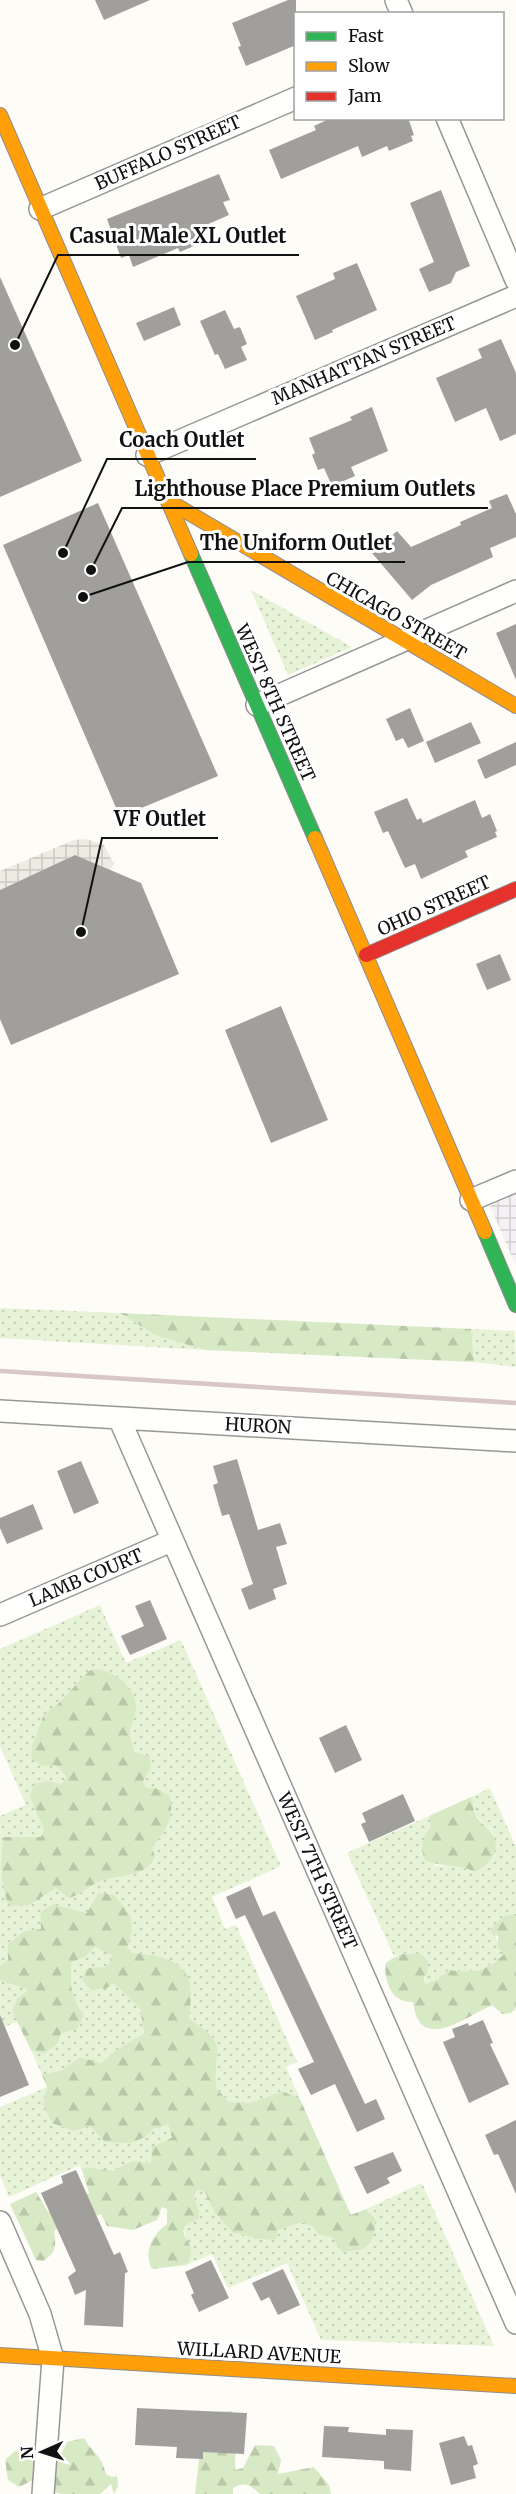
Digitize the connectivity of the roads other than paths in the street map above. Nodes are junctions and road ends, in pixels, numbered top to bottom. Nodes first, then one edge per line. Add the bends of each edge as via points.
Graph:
1 (294, 99) edge
2 (0, 115) edge
3 (448, 120) edge
4 (40, 209) junction
5 (516, 280) edge
6 (516, 296) edge
7 (147, 455) junction
8 (167, 500) junction
9 (516, 591) edge
10 (403, 639) junction
11 (256, 705) junction
12 (516, 706) edge
13 (516, 889) edge
14 (366, 955) junction
15 (516, 1181) edge
16 (471, 1200) junction
17 (516, 1305) edge
18 (0, 1411) edge
19 (119, 1418) junction
20 (516, 1441) edge
21 (171, 1541) junction
22 (0, 1615) edge
23 (0, 2222) edge
24 (516, 2323) edge
25 (0, 2355) edge
26 (53, 2359) junction
27 (516, 2386) edge
28 (43, 2494) edge

1 - 4 street, BUFFALO STREET
2 - 4 street, WEST 8TH STREET
3 - 5 street
4 - 7 street, WEST 8TH STREET
6 - 7 street, MANHATTAN STREET
7 - 8 street, WEST 8TH STREET
8 - 10 street, CHICAGO STREET
8 - 11 street, WEST 8TH STREET
9 - 10 street
10 - 11 street
10 - 12 street, CHICAGO STREET
11 - 14 street, WEST 8TH STREET
13 - 14 street, OHIO STREET
14 - 16 street, WEST 8TH STREET
15 - 16 street
16 - 17 street, WEST 8TH STREET
18 - 19 street, HURON
19 - 20 street, HURON
19 - 21 street, WEST 7TH STREET
21 - 22 street, LAMB COURT
21 - 24 street, WEST 7TH STREET
23 - 26 street via 40,2314
25 - 26 street, WILLARD AVENUE
26 - 27 street, WILLARD AVENUE
26 - 28 street

